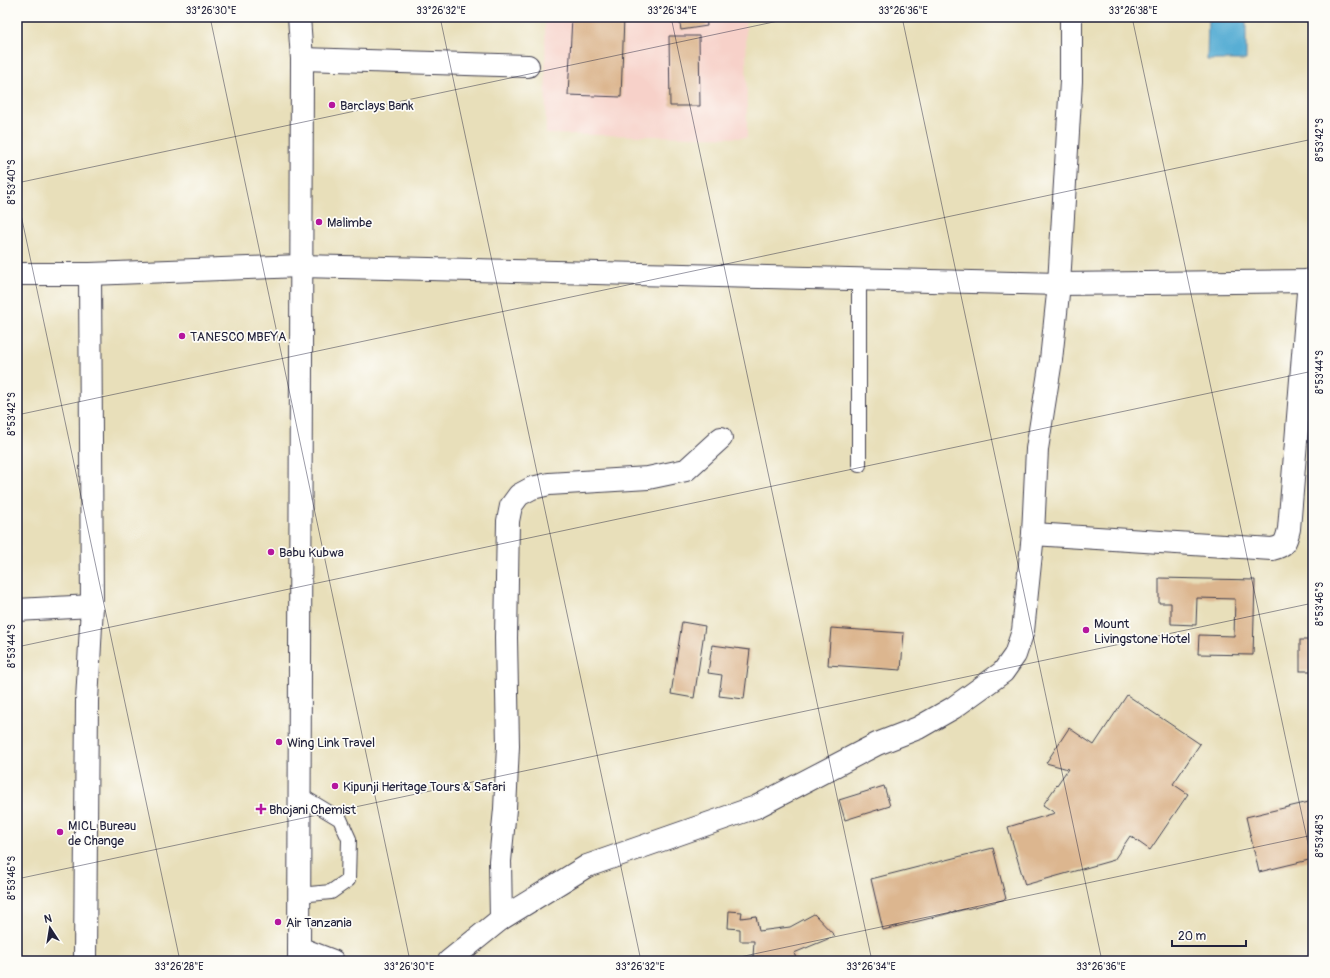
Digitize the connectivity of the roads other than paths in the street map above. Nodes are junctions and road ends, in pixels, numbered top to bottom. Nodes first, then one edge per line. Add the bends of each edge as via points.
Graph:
1 (299, 17) edge
2 (1071, 17) edge
3 (302, 59) junction
4 (528, 66) dead end
5 (300, 266) junction
6 (17, 274) edge
7 (90, 274) junction
8 (859, 279) junction
9 (1311, 281) edge
10 (1059, 284) junction
11 (1309, 345) edge
12 (721, 438) dead end
13 (859, 465) dead end
14 (1033, 534) junction
15 (92, 606) junction
16 (17, 610) edge
17 (300, 795) junction
18 (299, 895) junction
19 (501, 919) junction
20 (299, 955) edge
21 (85, 961) edge
22 (333, 961) edge
23 (450, 961) edge

1 - 3 street
2 - 10 street via 1071,81
3 - 4 street
3 - 5 street
5 - 7 street
5 - 8 street
5 - 17 street
6 - 7 street
7 - 15 street
8 - 10 street
8 - 13 lane
9 - 10 street
9 - 11 street
10 - 14 street via 1051,360 1037,449
11 - 14 street via 1289,529 1282,546 1272,548
12 - 19 street via 686,470 648,478 549,484 532,488 519,495 511,506 508,521 506,638 508,746 500,861
14 - 19 street via 1023,631 1015,655 1003,672 953,708 918,728 877,744 756,807 587,866
15 - 16 street
15 - 21 street via 87,701
17 - 18 street
17 - 18 lane via 340,819 349,839 348,880 331,892
18 - 20 street
19 - 23 street
20 - 22 street

